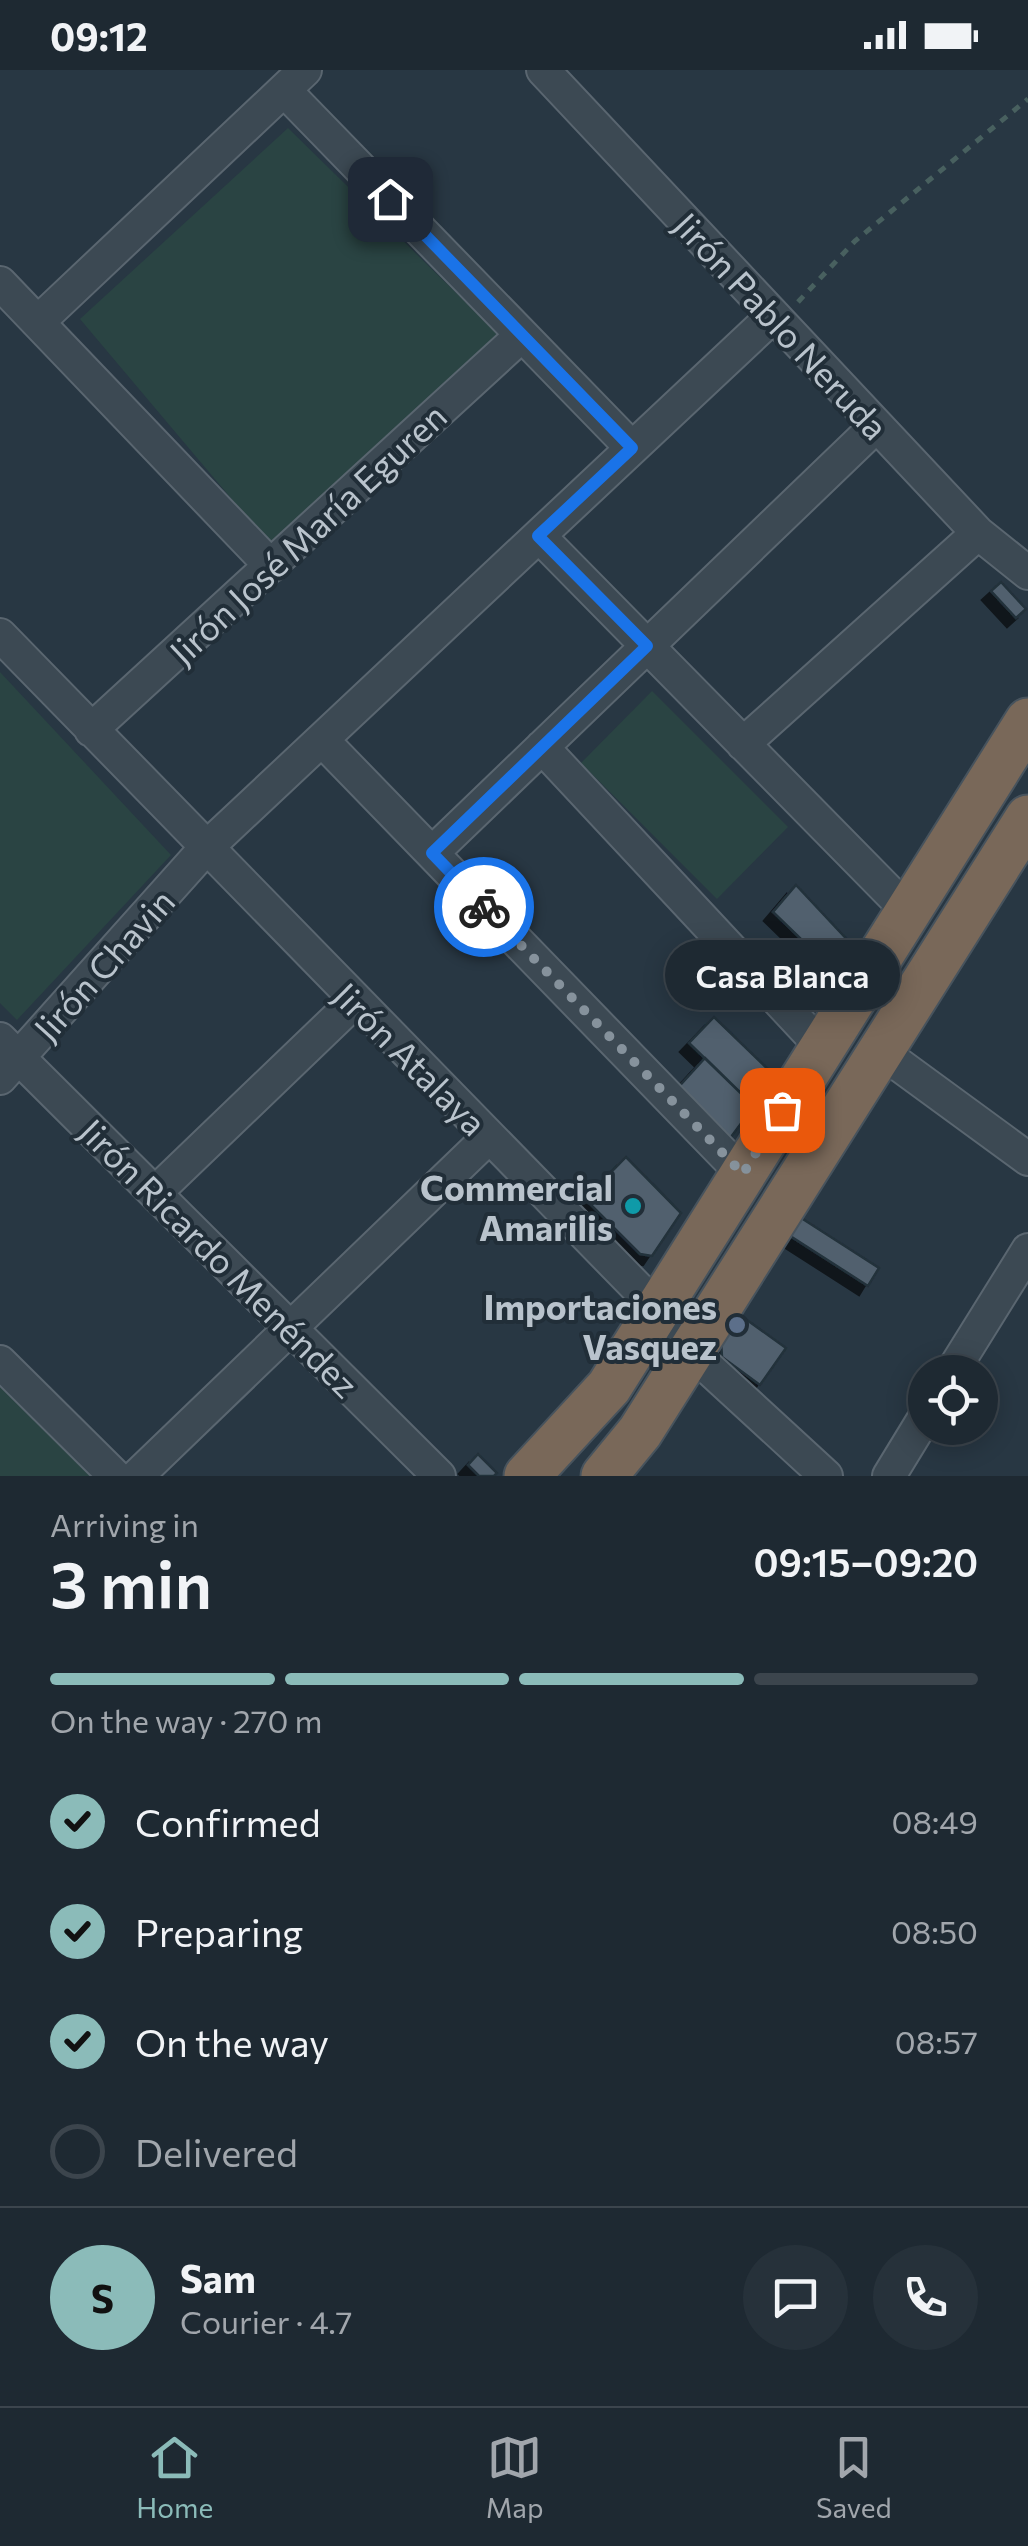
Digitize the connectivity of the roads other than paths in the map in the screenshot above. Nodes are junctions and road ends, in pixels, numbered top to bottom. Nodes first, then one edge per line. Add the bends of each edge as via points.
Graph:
1 (542, 70) edge
2 (295, 80) edge
3 (0, 283) edge
4 (776, 319) junction
5 (38, 322) junction
6 (522, 335) junction
7 (876, 426) junction
8 (632, 448) junction
9 (978, 533) junction
10 (538, 536) junction
11 (270, 566) junction
12 (1028, 573) edge
13 (0, 635) edge
14 (647, 646) junction
15 (1028, 721) edge
16 (91, 730) junction
17 (322, 740) junction
18 (743, 744) junction
19 (542, 748) junction
20 (1028, 818) edge
21 (205, 849) junction
22 (432, 853) junction
23 (907, 910) junction
24 (355, 1001) junction
25 (822, 1047) junction
26 (879, 1050) junction
27 (6, 1058) edge
28 (489, 1137) junction
29 (1028, 1160) edge
30 (743, 1174) junction
31 (155, 1193) junction
32 (1028, 1250) edge
33 (658, 1309) junction
34 (290, 1325) junction
35 (690, 1351) junction
36 (963, 1355) edge
37 (1, 1366) edge
38 (908, 1445) edge
39 (115, 1476) edge
40 (137, 1476) edge
41 (439, 1476) edge
42 (527, 1476) edge
43 (604, 1476) edge
44 (826, 1476) edge
45 (889, 1476) edge

1 - 4 street, Jirón Pablo Neruda
2 - 5 street
2 - 6 street
3 - 5 street
4 - 7 street, Jirón Pablo Neruda
4 - 8 street, Jirón Chavin
5 - 11 street
6 - 8 street
6 - 11 street, Jirón José María Eguren
7 - 9 street, Jirón Pablo Neruda
7 - 14 street
8 - 10 street, Jirón Chavin
9 - 12 street, Jirón Pablo Neruda
9 - 18 street
10 - 14 street
10 - 17 street, Jirón Chavin
11 - 16 street, Jirón José María Eguren
13 - 16 street, Jirón Atalaya
14 - 18 street
14 - 19 street
15 - 23 highway
16 - 21 street, Jirón Atalaya
17 - 21 street, Jirón Chavin
17 - 22 street
18 - 23 street
19 - 22 street
19 - 25 street
20 - 26 highway
21 - 24 street, Jirón Atalaya
21 - 27 street, Jirón Chavin
22 - 30 street
23 - 25 highway
24 - 28 street, Jirón Atalaya
24 - 31 street
25 - 30 highway
26 - 29 street
26 - 35 highway
27 - 31 street, Jirón Ricardo Menéndez
28 - 33 street, Jirón Atalaya
28 - 34 street
30 - 33 highway
31 - 34 street, Jirón Ricardo Menéndez
32 - 36 street
33 - 35 street, Jirón Atalaya
33 - 42 highway via 609,1387
34 - 40 street
34 - 41 street, Jirón Ricardo Menéndez
35 - 43 highway
35 - 44 street, Jirón Atalaya
37 - 39 street
38 - 45 street

